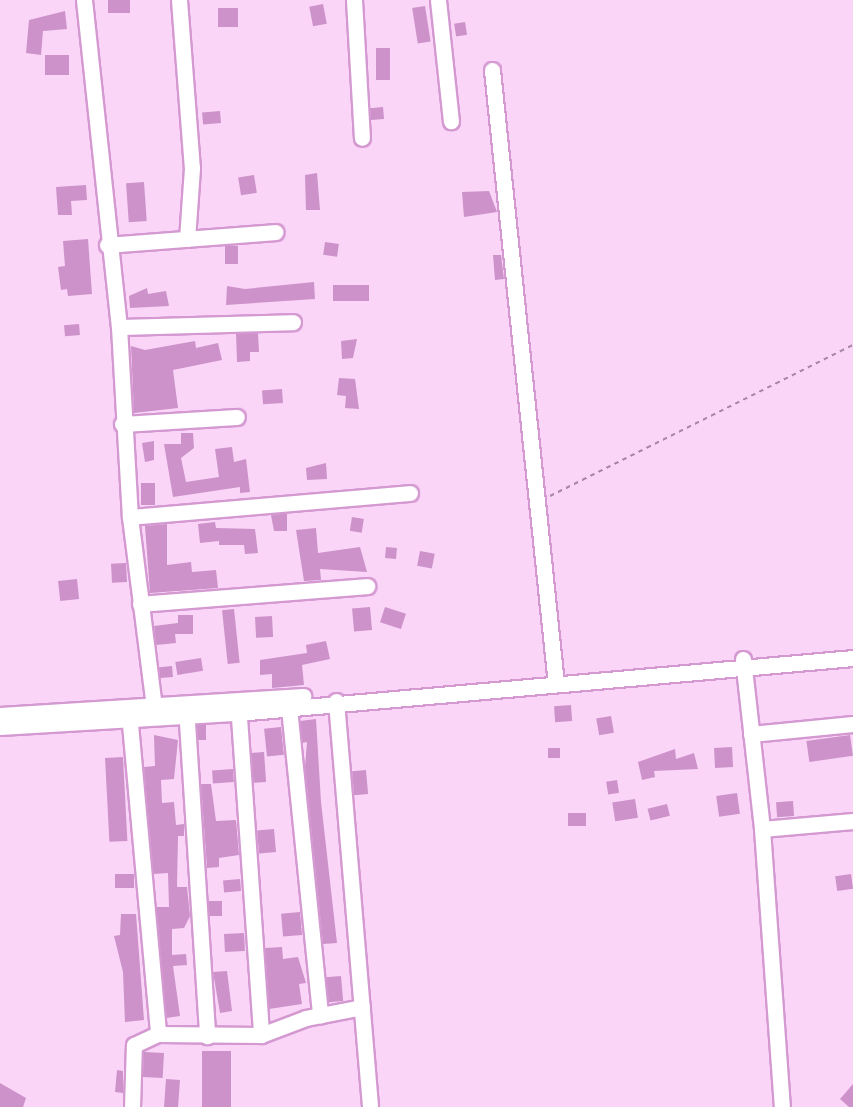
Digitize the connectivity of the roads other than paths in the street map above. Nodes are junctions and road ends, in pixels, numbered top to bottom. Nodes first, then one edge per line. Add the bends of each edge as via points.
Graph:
1 (84, 0) edge
2 (179, 0) edge
3 (354, 0) edge
4 (438, 0) edge
5 (492, 70) dead end
6 (451, 121) dead end
7 (362, 138) dead end
8 (276, 232) dead end
9 (188, 238) junction
10 (107, 245) junction
11 (293, 322) dead end
12 (119, 327) junction
13 (237, 417) dead end
14 (122, 424) junction
15 (410, 493) dead end
16 (130, 517) junction
17 (367, 586) dead end
18 (140, 604) junction
19 (853, 651) edge
20 (853, 658) edge
21 (743, 664) junction
22 (556, 679) junction
23 (336, 701) junction
24 (238, 707) junction
25 (289, 708) junction
26 (186, 710) junction
27 (155, 712) junction
28 (0, 715) edge
29 (129, 715) junction
30 (853, 724) edge
31 (0, 727) edge
32 (751, 734) junction
33 (853, 821) edge
34 (762, 829) junction
35 (362, 1007) junction
36 (320, 1015) junction
37 (158, 1034) junction
38 (261, 1035) junction
39 (207, 1036) junction
40 (132, 1107) edge
41 (370, 1107) edge
42 (782, 1107) edge

1 - 10 street
2 - 9 street via 192,168
3 - 7 street
4 - 6 street
5 - 22 street
8 - 9 street
9 - 10 street
10 - 12 street
11 - 12 street
12 - 14 street
13 - 14 street
14 - 16 street
15 - 16 street
16 - 18 street
17 - 18 street
18 - 27 street
19 - 21 street
20 - 21 street
21 - 22 street
21 - 32 street
22 - 23 street
22 - 24 street
23 - 25 street
23 - 35 street
24 - 25 street
24 - 26 street
24 - 38 street
25 - 36 street
26 - 27 street
26 - 39 street
27 - 29 street
28 - 29 street
29 - 31 street
29 - 37 street
30 - 32 street
32 - 34 street
33 - 34 street
34 - 42 street
35 - 36 street
35 - 41 street
36 - 38 street
37 - 39 street
37 - 40 street via 134,1045
38 - 39 street

